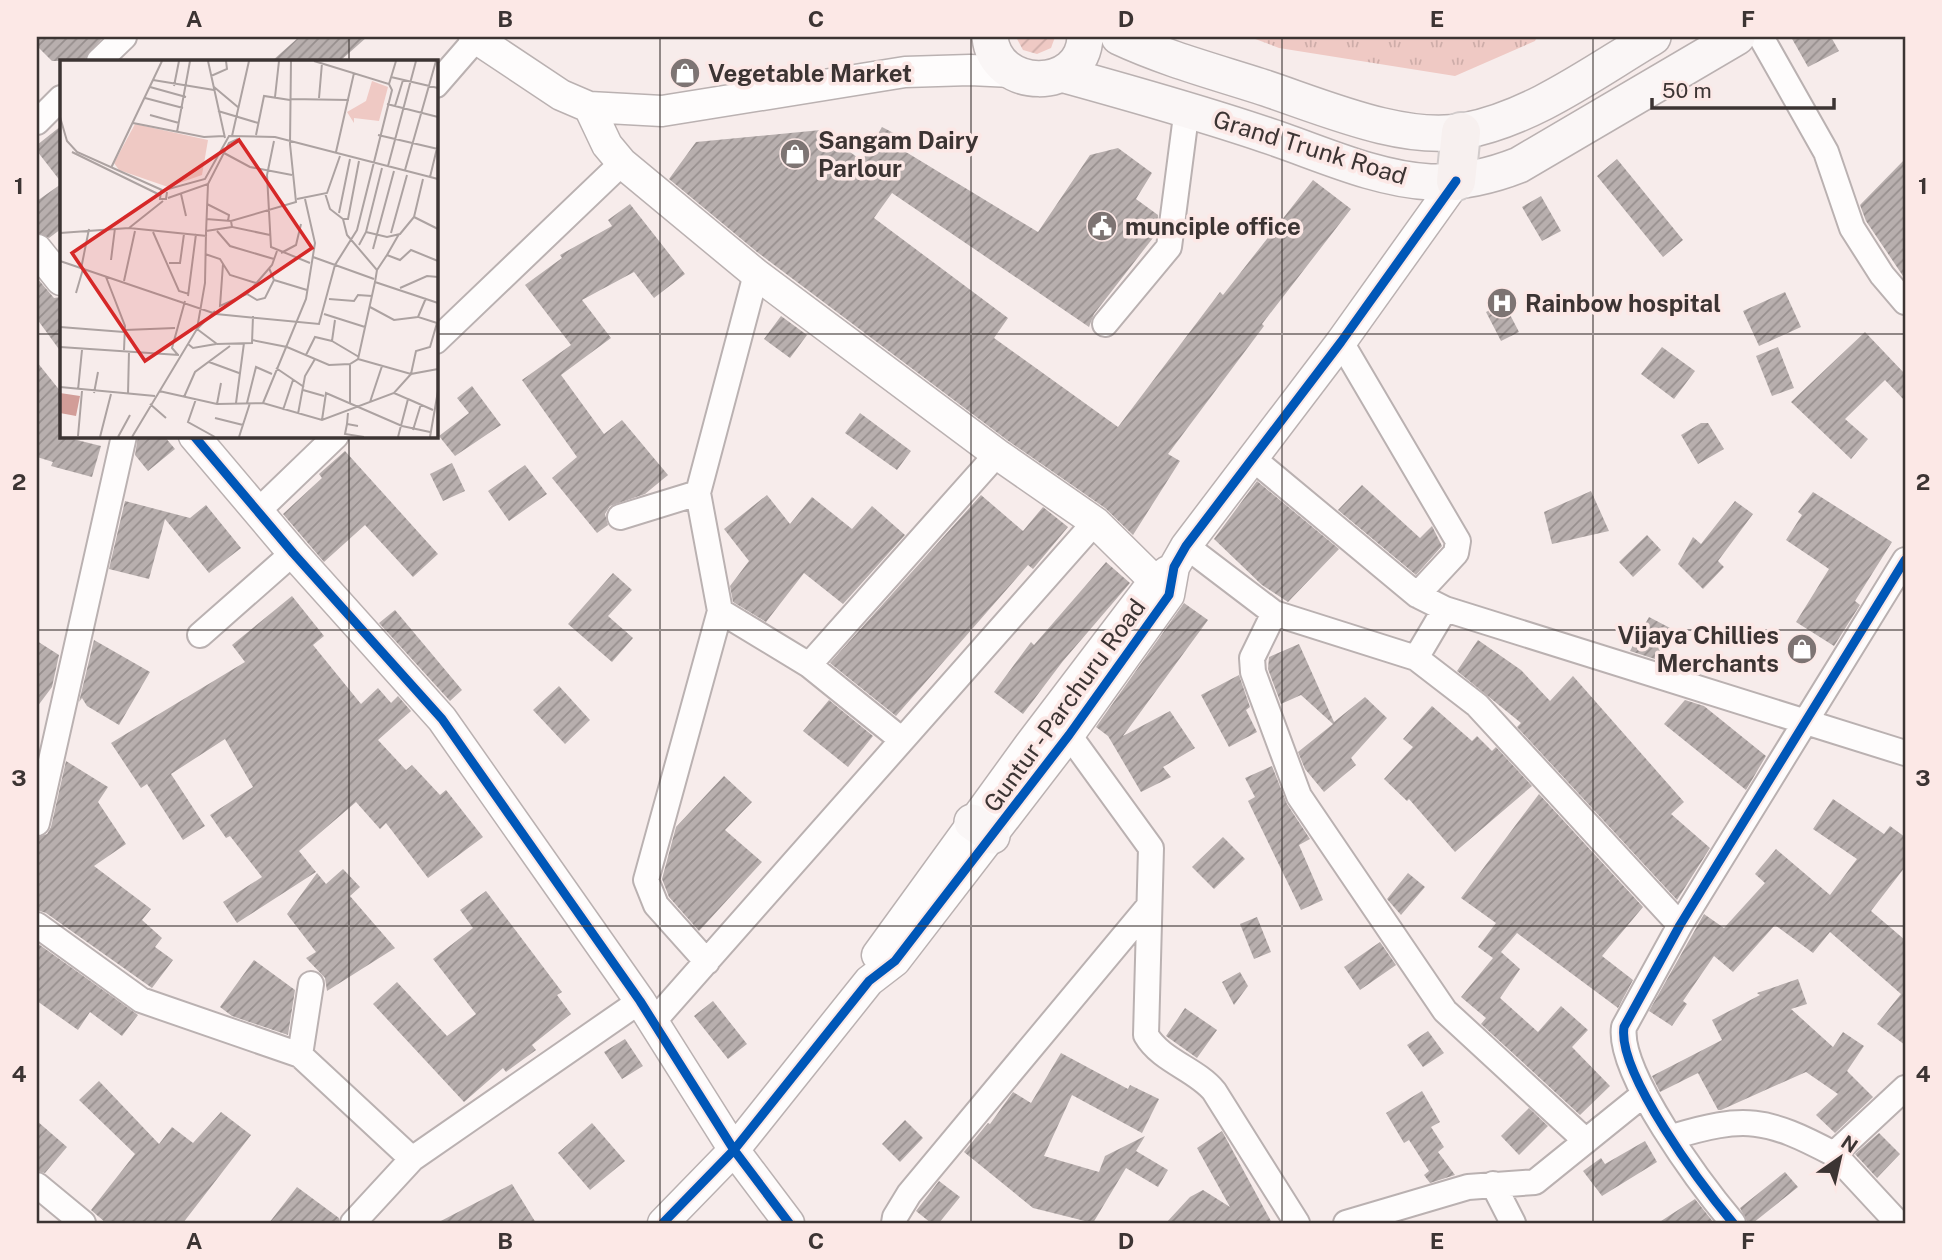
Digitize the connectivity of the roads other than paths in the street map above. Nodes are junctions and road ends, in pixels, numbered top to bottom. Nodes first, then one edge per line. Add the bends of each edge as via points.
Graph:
1 (124, 37) edge
2 (482, 37) edge
3 (1085, 37) edge
4 (1119, 37) edge
5 (1653, 37) edge
6 (1737, 37) edge
7 (1761, 37) edge
8 (1000, 55) edge
9 (100, 60) edge
10 (1061, 74) junction
11 (438, 83) edge
12 (60, 99) edge
13 (589, 107) junction
14 (1187, 108) junction
15 (37, 122) edge
16 (1461, 132) junction
17 (622, 163) junction
18 (1456, 181) junction
19 (39, 256) edge
20 (756, 274) junction
21 (60, 279) edge
22 (1905, 302) edge
23 (1105, 324) dead end
24 (438, 339) edge
25 (1341, 342) junction
26 (124, 438) edge
27 (196, 438) edge
28 (334, 438) edge
29 (997, 454) junction
30 (1251, 457) junction
31 (698, 493) junction
32 (258, 511) junction
33 (620, 517) dead end
34 (1095, 522) junction
35 (293, 553) junction
36 (1905, 560) edge
37 (1171, 572) junction
38 (1417, 595) junction
39 (1445, 609) junction
40 (720, 611) junction
41 (1274, 613) junction
42 (200, 635) dead end
43 (1416, 658) junction
44 (809, 666) junction
45 (1805, 722) junction
46 (1058, 728) junction
47 (902, 740) junction
48 (1905, 753) edge
49 (37, 823) edge
50 (1149, 905) junction
51 (37, 925) edge
52 (1680, 925) junction
53 (707, 962) junction
54 (310, 984) dead end
55 (647, 1011) junction
56 (300, 1055) junction
57 (1905, 1088) edge
58 (1644, 1094) junction
59 (1672, 1137) junction
60 (1586, 1141) junction
61 (734, 1150) junction
62 (1834, 1154) junction
63 (412, 1159) junction
64 (1493, 1184) junction
65 (37, 1185) edge
66 (83, 1223) edge
67 (353, 1223) edge
68 (663, 1223) edge
69 (789, 1223) edge
70 (894, 1223) edge
71 (1297, 1223) edge
72 (1346, 1223) edge
73 (1513, 1223) edge
74 (1733, 1223) edge
75 (1898, 1223) edge

1 - 9 street
2 - 8 street via 593,95 666,99 909,60
2 - 11 street
2 - 13 street via 561,94
3 - 10 main road via 1076,62
4 - 16 main road, Grand Trunk Road via 1371,122 1418,131
5 - 16 main road, Grand Trunk Road via 1552,98 1494,124
6 - 18 main road, Grand Trunk Road via 1519,165
7 - 22 street via 1826,152 1852,228
8 - 10 main road via 1026,79 1044,80
8 - 13 street via 970,70 905,72 662,111
10 - 14 main road, Grand Trunk Road
12 - 15 street
13 - 17 street via 607,145
14 - 18 main road, Grand Trunk Road via 1383,174
14 - 23 street via 1169,247
16 - 18 main road
17 - 20 street
17 - 24 street
18 - 25 street, Guntur - Parchuru Road
19 - 21 street
20 - 29 street
20 - 31 street
25 - 30 street, Guntur - Parchuru Road
25 - 38 street via 1458,541 1456,553
26 - 49 street
27 - 32 street
28 - 32 street
29 - 34 street
29 - 44 street
30 - 37 street, Guntur - Parchuru Road
30 - 38 street
31 - 33 street
31 - 40 street
32 - 35 street
34 - 37 street
34 - 47 street
35 - 42 street
35 - 55 street via 442,719
36 - 45 street
37 - 41 street
37 - 46 street, Guntur - Parchuru Road
38 - 39 street
39 - 43 street
39 - 45 street
40 - 44 street
40 - 53 street via 646,880 656,905
41 - 43 street
41 - 60 street via 1252,658 1253,671 1299,796 1445,1011
43 - 52 street via 1477,705
44 - 47 street
45 - 48 street
45 - 52 street
46 - 50 street via 1151,848
46 - 61 street, Guntur - Parchuru Road via 982,829 879,949 869,981
47 - 53 street
50 - 70 street via 909,1194
50 - 71 street via 1146,1035 1159,1051 1214,1091
51 - 56 street via 141,1000
52 - 58 street via 1624,1027 1625,1054
53 - 55 street
54 - 56 street
55 - 61 street
55 - 63 street
56 - 63 street
57 - 62 street
58 - 59 street
58 - 60 street
59 - 62 street via 1718,1123 1744,1121 1796,1134
59 - 74 street
60 - 64 street via 1535,1182
61 - 68 street, Guntur - Parchuru Road
61 - 69 street
62 - 75 street
63 - 67 street
64 - 72 street via 1468,1187
64 - 73 street
65 - 66 street

